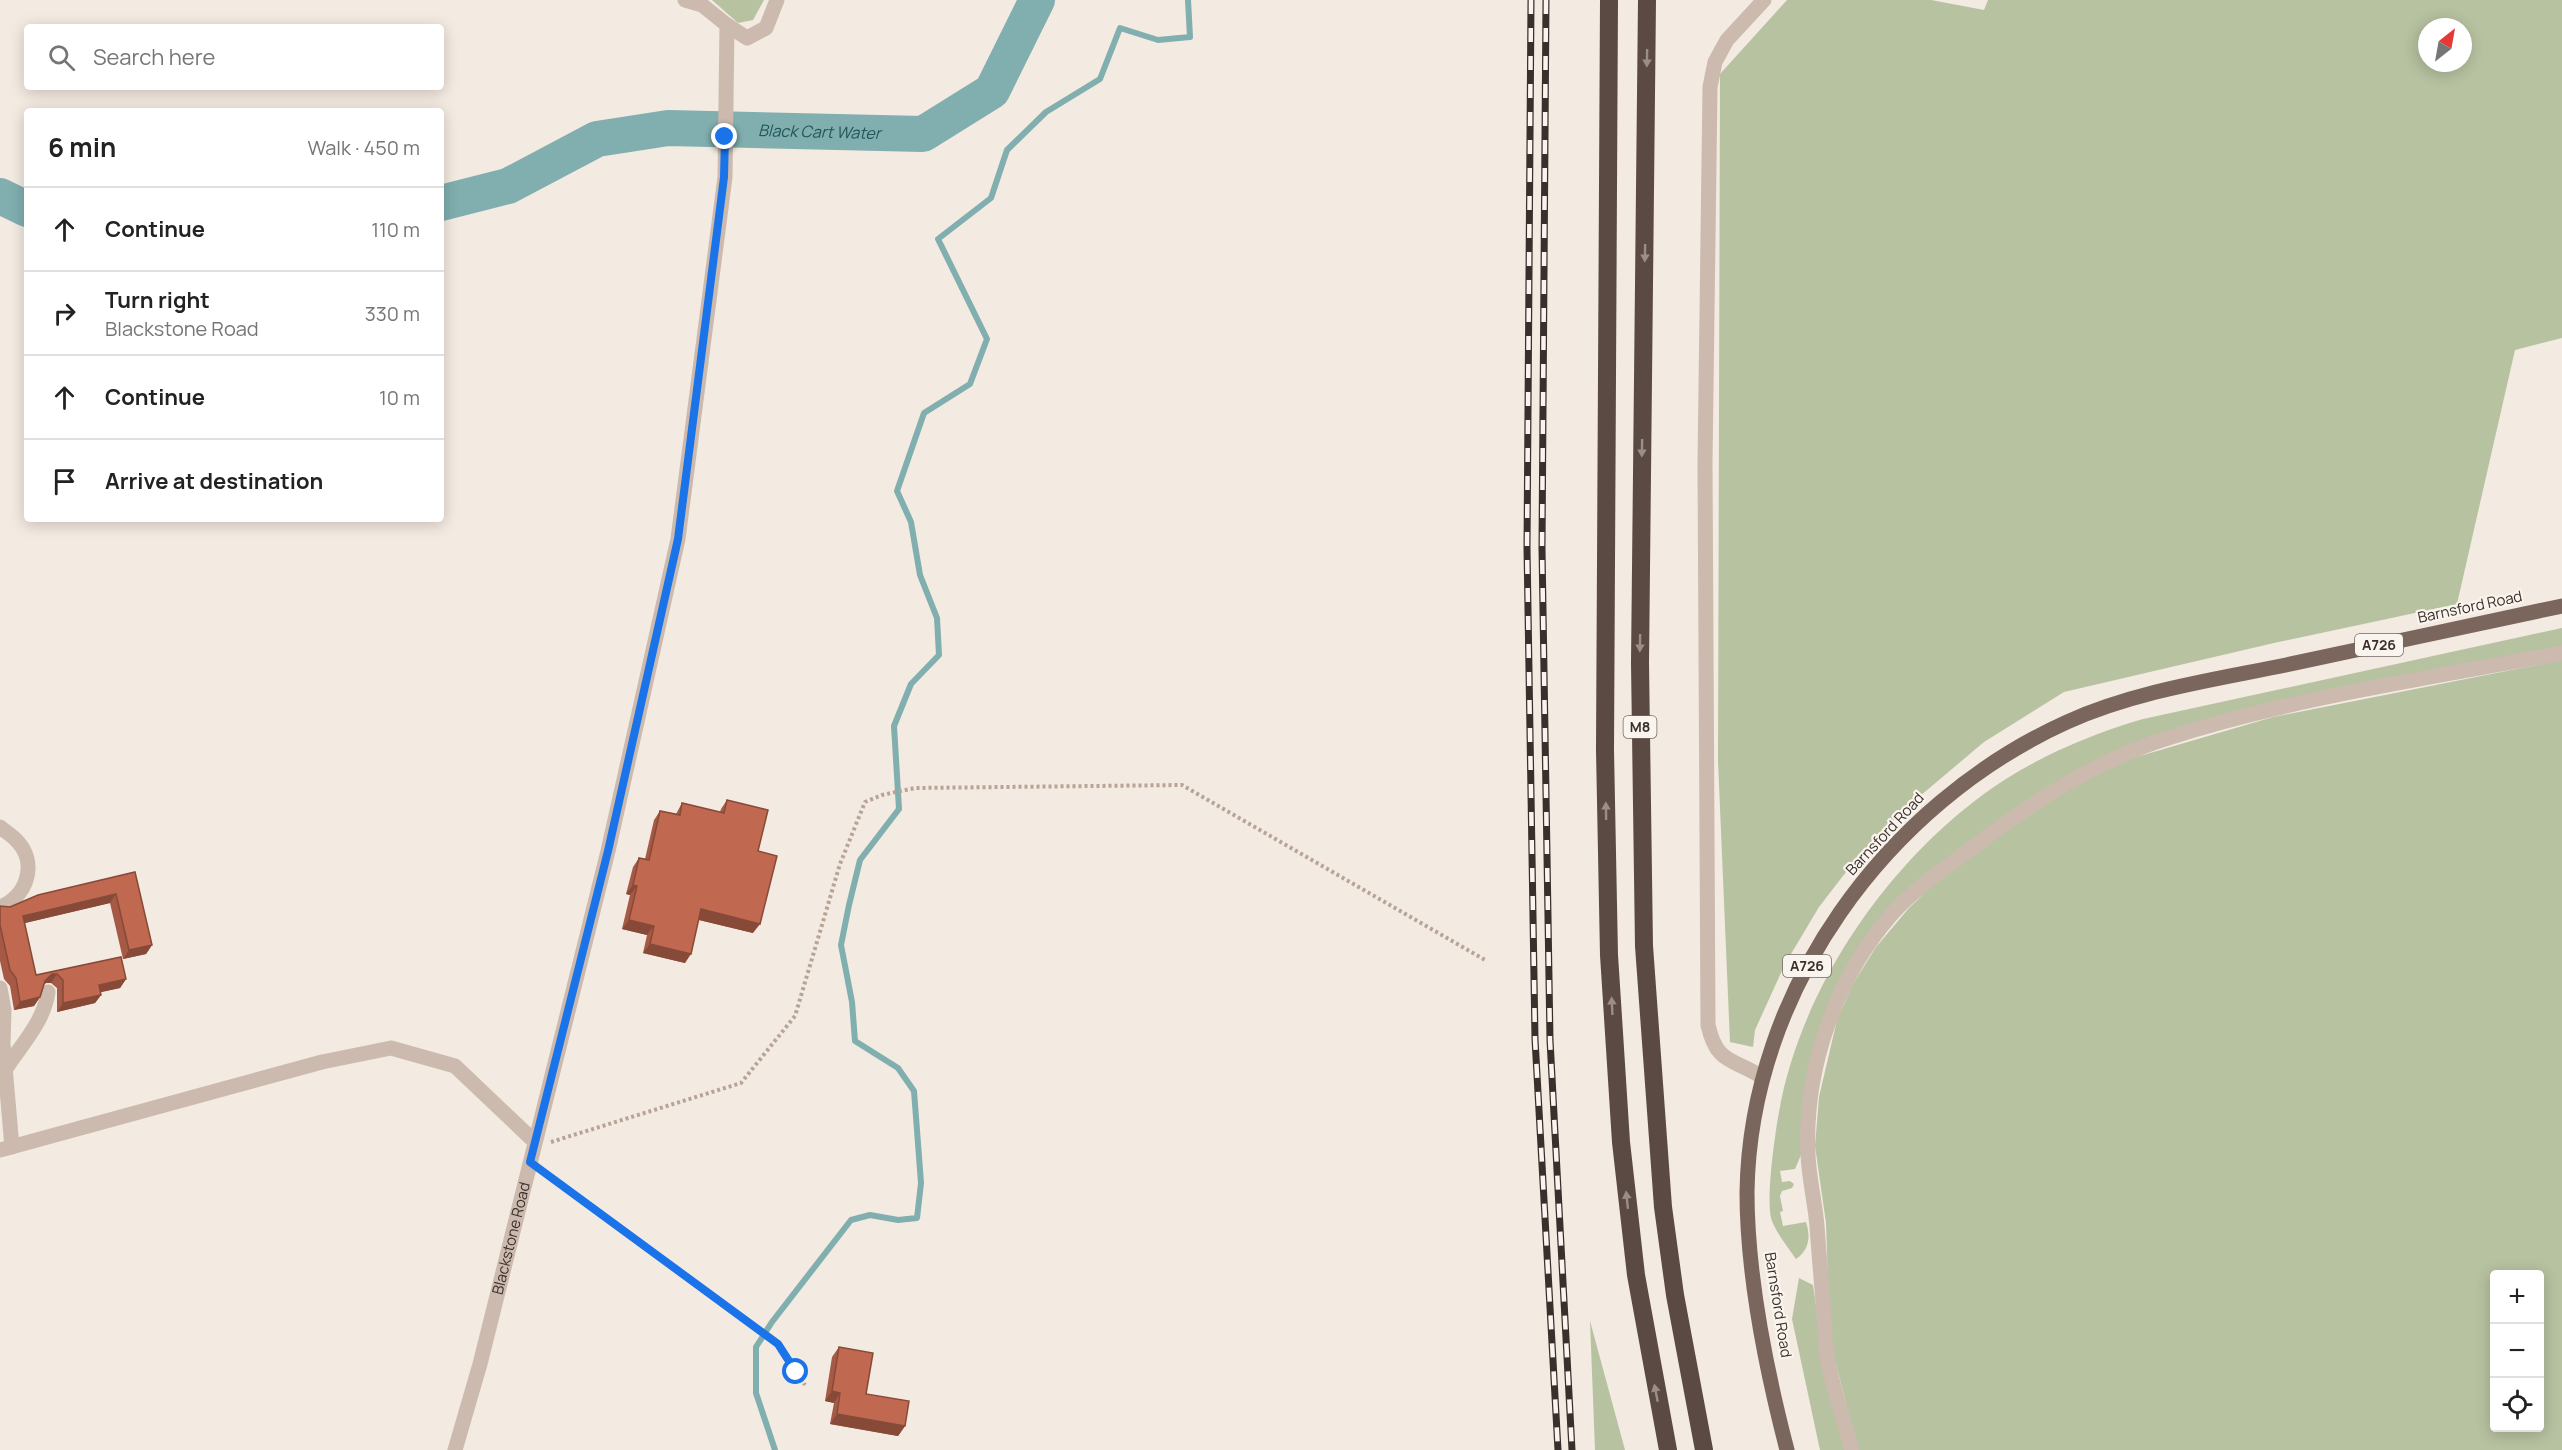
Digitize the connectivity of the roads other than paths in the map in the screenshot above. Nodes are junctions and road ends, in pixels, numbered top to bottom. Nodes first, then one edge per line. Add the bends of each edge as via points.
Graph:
1 (685, 0) edge
2 (777, 0) edge
3 (1609, 0) edge
4 (1647, 0) edge
5 (1764, 0) edge
6 (727, 25) junction
7 (2562, 606) edge
8 (2562, 653) edge
9 (0, 827) edge
10 (0, 907) edge
11 (0, 988) edge
12 (48, 992) edge
13 (5, 1070) junction
14 (1762, 1077) junction
15 (535, 1142) junction
16 (6, 1149) edge
17 (455, 1450) edge
18 (1668, 1450) edge
19 (1704, 1450) edge
20 (1787, 1450) edge
21 (1852, 1450) edge

1 - 6 street via 702,5
2 - 6 street via 766,28 747,38
18 -> 3 highway, M8 via 1634,1263 1621,1142 1609,955 1605,750
4 -> 19 highway, M8 via 1640,663 1644,946 1663,1208
5 - 14 street via 1727,40 1715,62 1710,87 1706,463 1708,1025 1713,1044 1732,1064
6 - 15 street, Blackstone Road via 724,177 678,539 608,851
7 - 14 main road, Barnsford Road / A726 via 2155,693 2101,708 2029,741 1940,802 1857,890 1809,962 1779,1026
8 - 21 street via 2272,708 2165,739 2104,762 2007,821 1893,913 1850,975 1833,1012 1819,1053 1809,1115 1808,1156 1827,1360
9 - 10 street via 18,842 28,867 24,887 16,900
11 - 13 street
12 - 13 street via 39,1022
13 - 16 street
14 - 20 main road, Barnsford Road / A726 via 1749,1163 1749,1231 1766,1355
15 - 16 street via 454,1066 392,1048 322,1062
15 - 17 street, Blackstone Road

